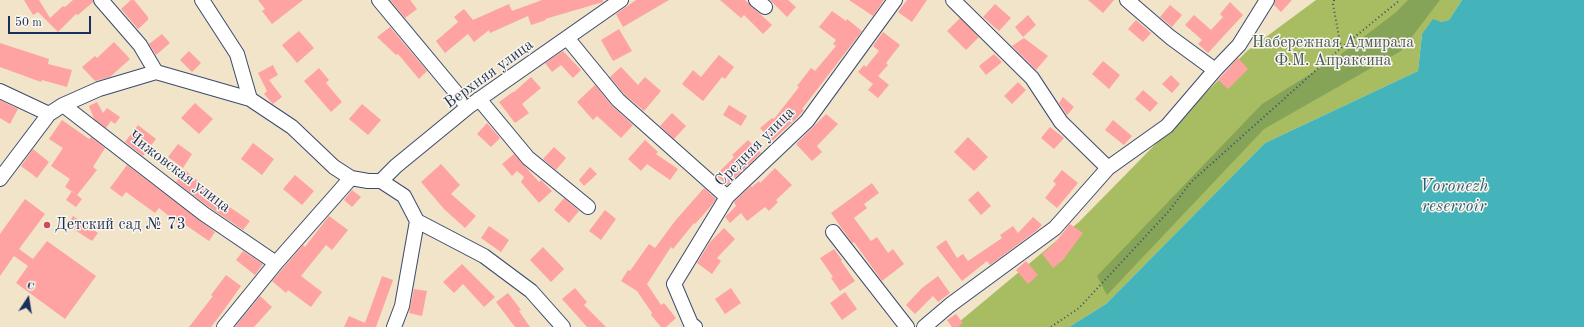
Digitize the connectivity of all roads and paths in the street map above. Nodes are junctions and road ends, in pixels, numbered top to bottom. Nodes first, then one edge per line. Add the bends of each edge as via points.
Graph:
1 (101, 0) edge
2 (202, 0) edge
3 (379, 0) edge
4 (621, 0) edge
5 (895, 0) edge
6 (953, 0) edge
7 (1127, 0) edge
8 (1268, 0) edge
9 (1334, 0) edge
10 (1400, 0) edge
11 (568, 39) junction
12 (1341, 48) junction
13 (1215, 70) junction
14 (156, 72) junction
15 (0, 90) edge
16 (250, 99) junction
17 (474, 103) junction
18 (63, 105) junction
19 (49, 114) junction
20 (1108, 168) junction
21 (351, 178) junction
22 (0, 179) edge
23 (381, 181) junction
24 (727, 197) junction
25 (588, 206) dead end
26 (417, 221) junction
27 (833, 232) dead end
28 (276, 263) junction
29 (224, 327) edge
30 (394, 327) edge
31 (563, 327) edge
32 (695, 327) edge
33 (907, 327) edge
34 (924, 327) edge
35 (1051, 327) edge

1 - 14 street via 140,45
2 - 16 street via 237,54
3 - 17 street
4 - 11 street, Верхняя улица
5 - 24 street, Средняя улица via 807,121
6 - 20 street via 1032,78 1061,122
7 - 13 street via 1170,37
8 - 13 street via 1239,45
9 - 12 path
10 - 12 path
11 - 17 street, Верхняя улица
11 - 24 street via 618,100
12 - 35 path via 1191,182 1169,210 1079,308
13 - 20 street via 1167,126
14 - 16 street
14 - 18 street via 99,89
15 - 19 street
16 - 21 street via 292,127 334,167
17 - 23 street, Верхняя улица
17 - 25 street via 528,158
18 - 19 street
18 - 28 street, Чижовская улица via 204,214
19 - 22 street
20 - 34 street via 1055,228 950,304
21 - 23 street
21 - 28 street
23 - 26 street via 404,196
24 - 32 street, Средняя улица via 674,284 691,324
26 - 30 street via 402,306
26 - 31 street via 484,256 531,291
27 - 33 street
28 - 29 street

